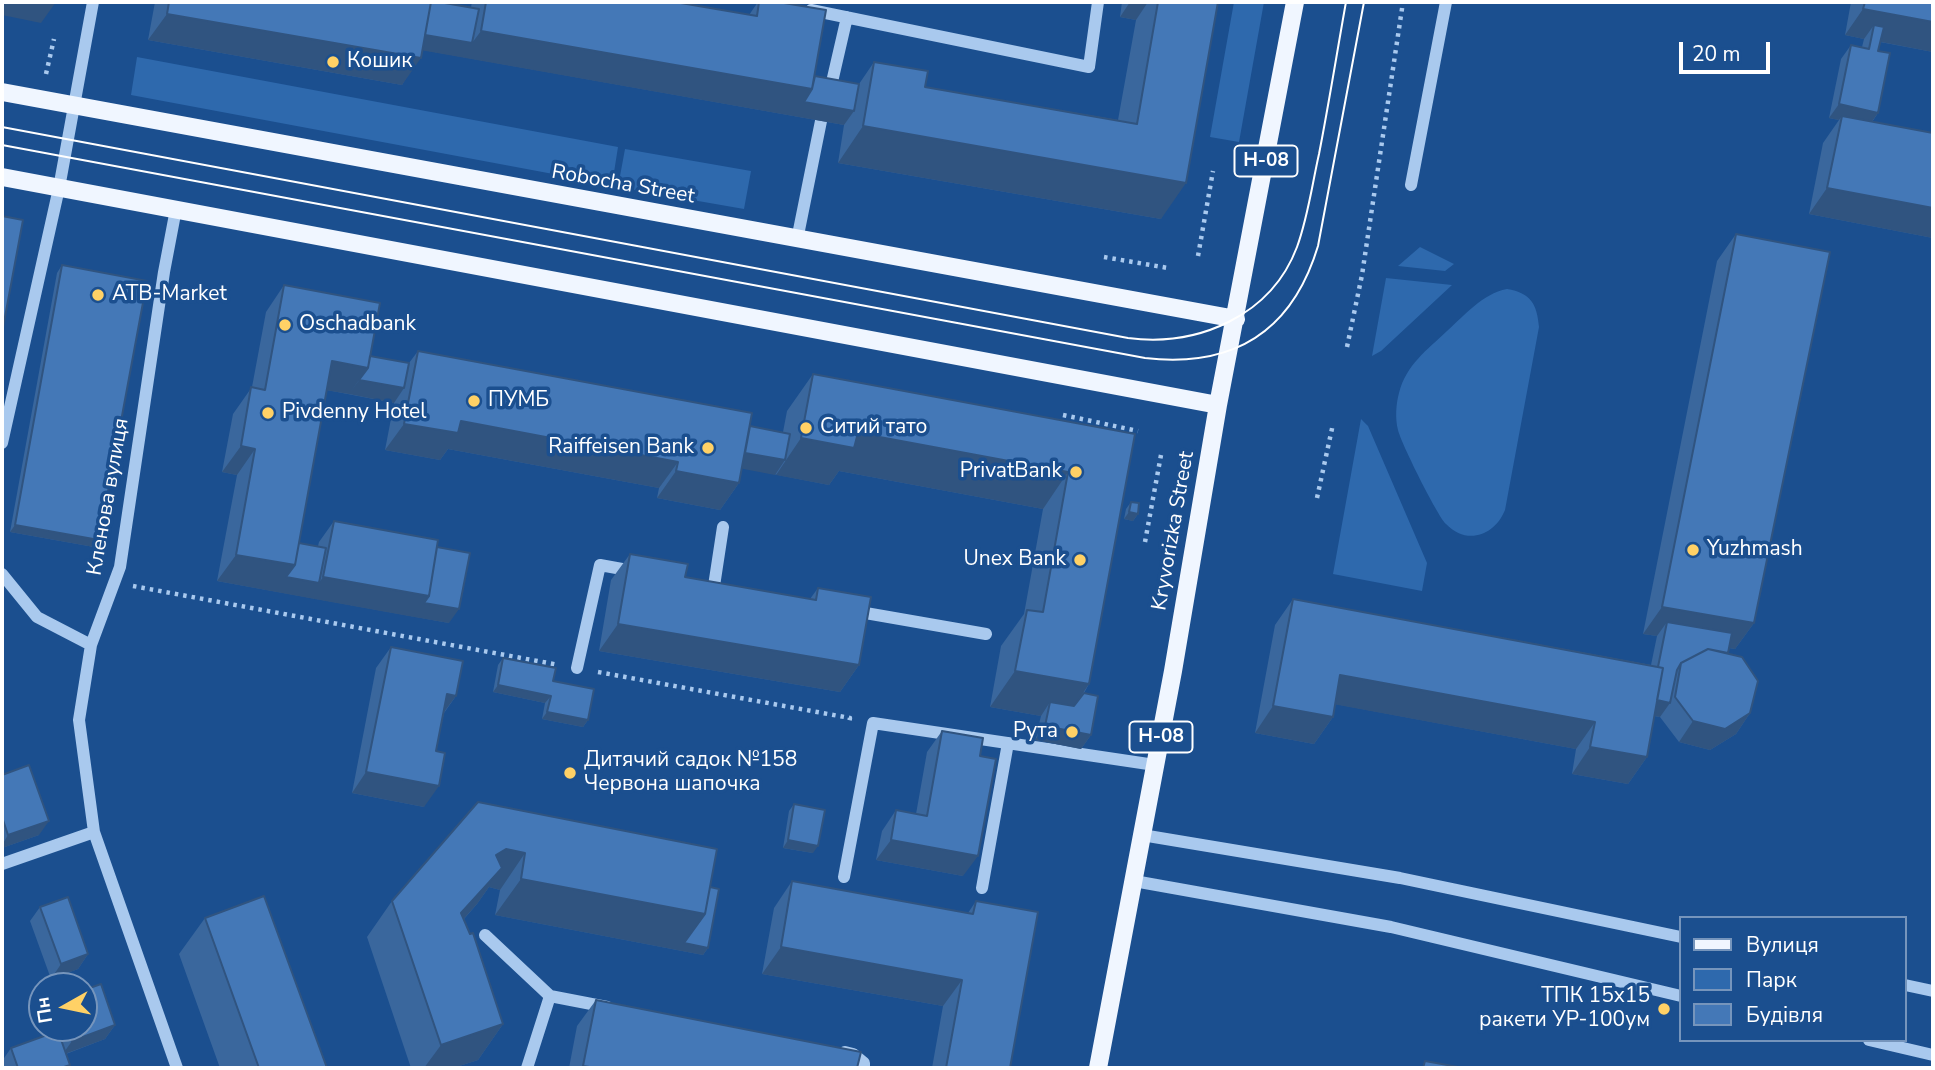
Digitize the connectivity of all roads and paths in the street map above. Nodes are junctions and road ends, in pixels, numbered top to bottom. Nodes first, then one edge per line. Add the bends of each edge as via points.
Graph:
1 (93, 2) edge
2 (1098, 2) edge
3 (1295, 2) edge
4 (1403, 2) edge
5 (1446, 2) edge
6 (794, 7) edge
7 (847, 17) junction
8 (54, 39) dead end
9 (46, 74) dead end
10 (2, 92) edge
11 (829, 94) edge
12 (72, 106) junction
13 (821, 121) edge
14 (1213, 171) dead end
15 (2, 177) edge
16 (1412, 185) dead end
17 (59, 188) junction
18 (176, 209) junction
19 (797, 240) junction
20 (1198, 256) dead end
21 (1104, 257) dead end
22 (1168, 268) dead end
23 (1236, 319) junction
24 (1347, 347) dead end
25 (1218, 405) junction
26 (1063, 415) dead end
27 (1333, 424) dead end
28 (1138, 431) dead end
29 (2, 443) edge
30 (1161, 455) dead end
31 (1317, 498) dead end
32 (723, 527) dead end
33 (1145, 542) dead end
34 (2, 574) edge
35 (651, 574) edge
36 (115, 583) junction
37 (728, 588) edge
38 (836, 608) edge
39 (986, 635) dead end
40 (91, 645) junction
41 (578, 668) junction
42 (850, 718) dead end
43 (1008, 743) junction
44 (1156, 765) junction
45 (94, 832) junction
46 (1142, 835) junction
47 (2, 864) edge
48 (844, 877) dead end
49 (1134, 881) junction
50 (982, 888) dead end
51 (485, 935) dead end
52 (1680, 937) edge
53 (1907, 985) edge
54 (1933, 990) edge
55 (550, 996) junction
56 (1680, 996) edge
57 (616, 1009) edge
58 (1878, 1042) edge
59 (827, 1049) edge
60 (1933, 1055) edge
61 (177, 1068) edge
62 (527, 1068) edge
63 (864, 1068) edge
64 (1098, 1068) edge

1 - 12 street
2 - 7 street via 1089,67
3 - 23 main road, Kryvorizka Street / Н-08
4 - 24 path
5 - 16 street
6 - 7 street
7 - 11 street
8 - 9 path
10 - 12 main road, Robocha Street
12 - 17 street
12 - 19 main road, Robocha Street
13 - 19 street
14 - 20 path
15 - 17 main road
17 - 18 main road
17 - 29 street
18 - 25 main road
18 - 36 street, Кленова вулиця
19 - 23 main road, Robocha Street
21 - 22 path
23 - 25 main road, Kryvorizka Street / Н-08
25 - 44 main road, Kryvorizka Street / Н-08
26 - 28 path
27 - 31 path
30 - 33 path
32 - 37 street via 708,584
34 - 40 street via 37,617
35 - 41 street via 600,565
36 - 40 street, Кленова вулиця
36 - 41 path
38 - 39 street
40 - 45 street, Кленова вулиця via 79,720
41 - 42 path
43 - 44 street
43 - 48 street via 873,723
43 - 50 street
44 - 46 main road, Kryvorizka Street / Н-08
45 - 47 street
45 - 61 street, Кленова вулиця
46 - 49 main road, Kryvorizka Street / Н-08
46 - 52 street via 1399,878
49 - 56 street via 1391,927
49 - 64 main road, Kryvorizka Street / Н-08
51 - 55 street
53 - 54 street
55 - 57 street
55 - 62 street
58 - 60 street
59 - 63 street via 853,1054

